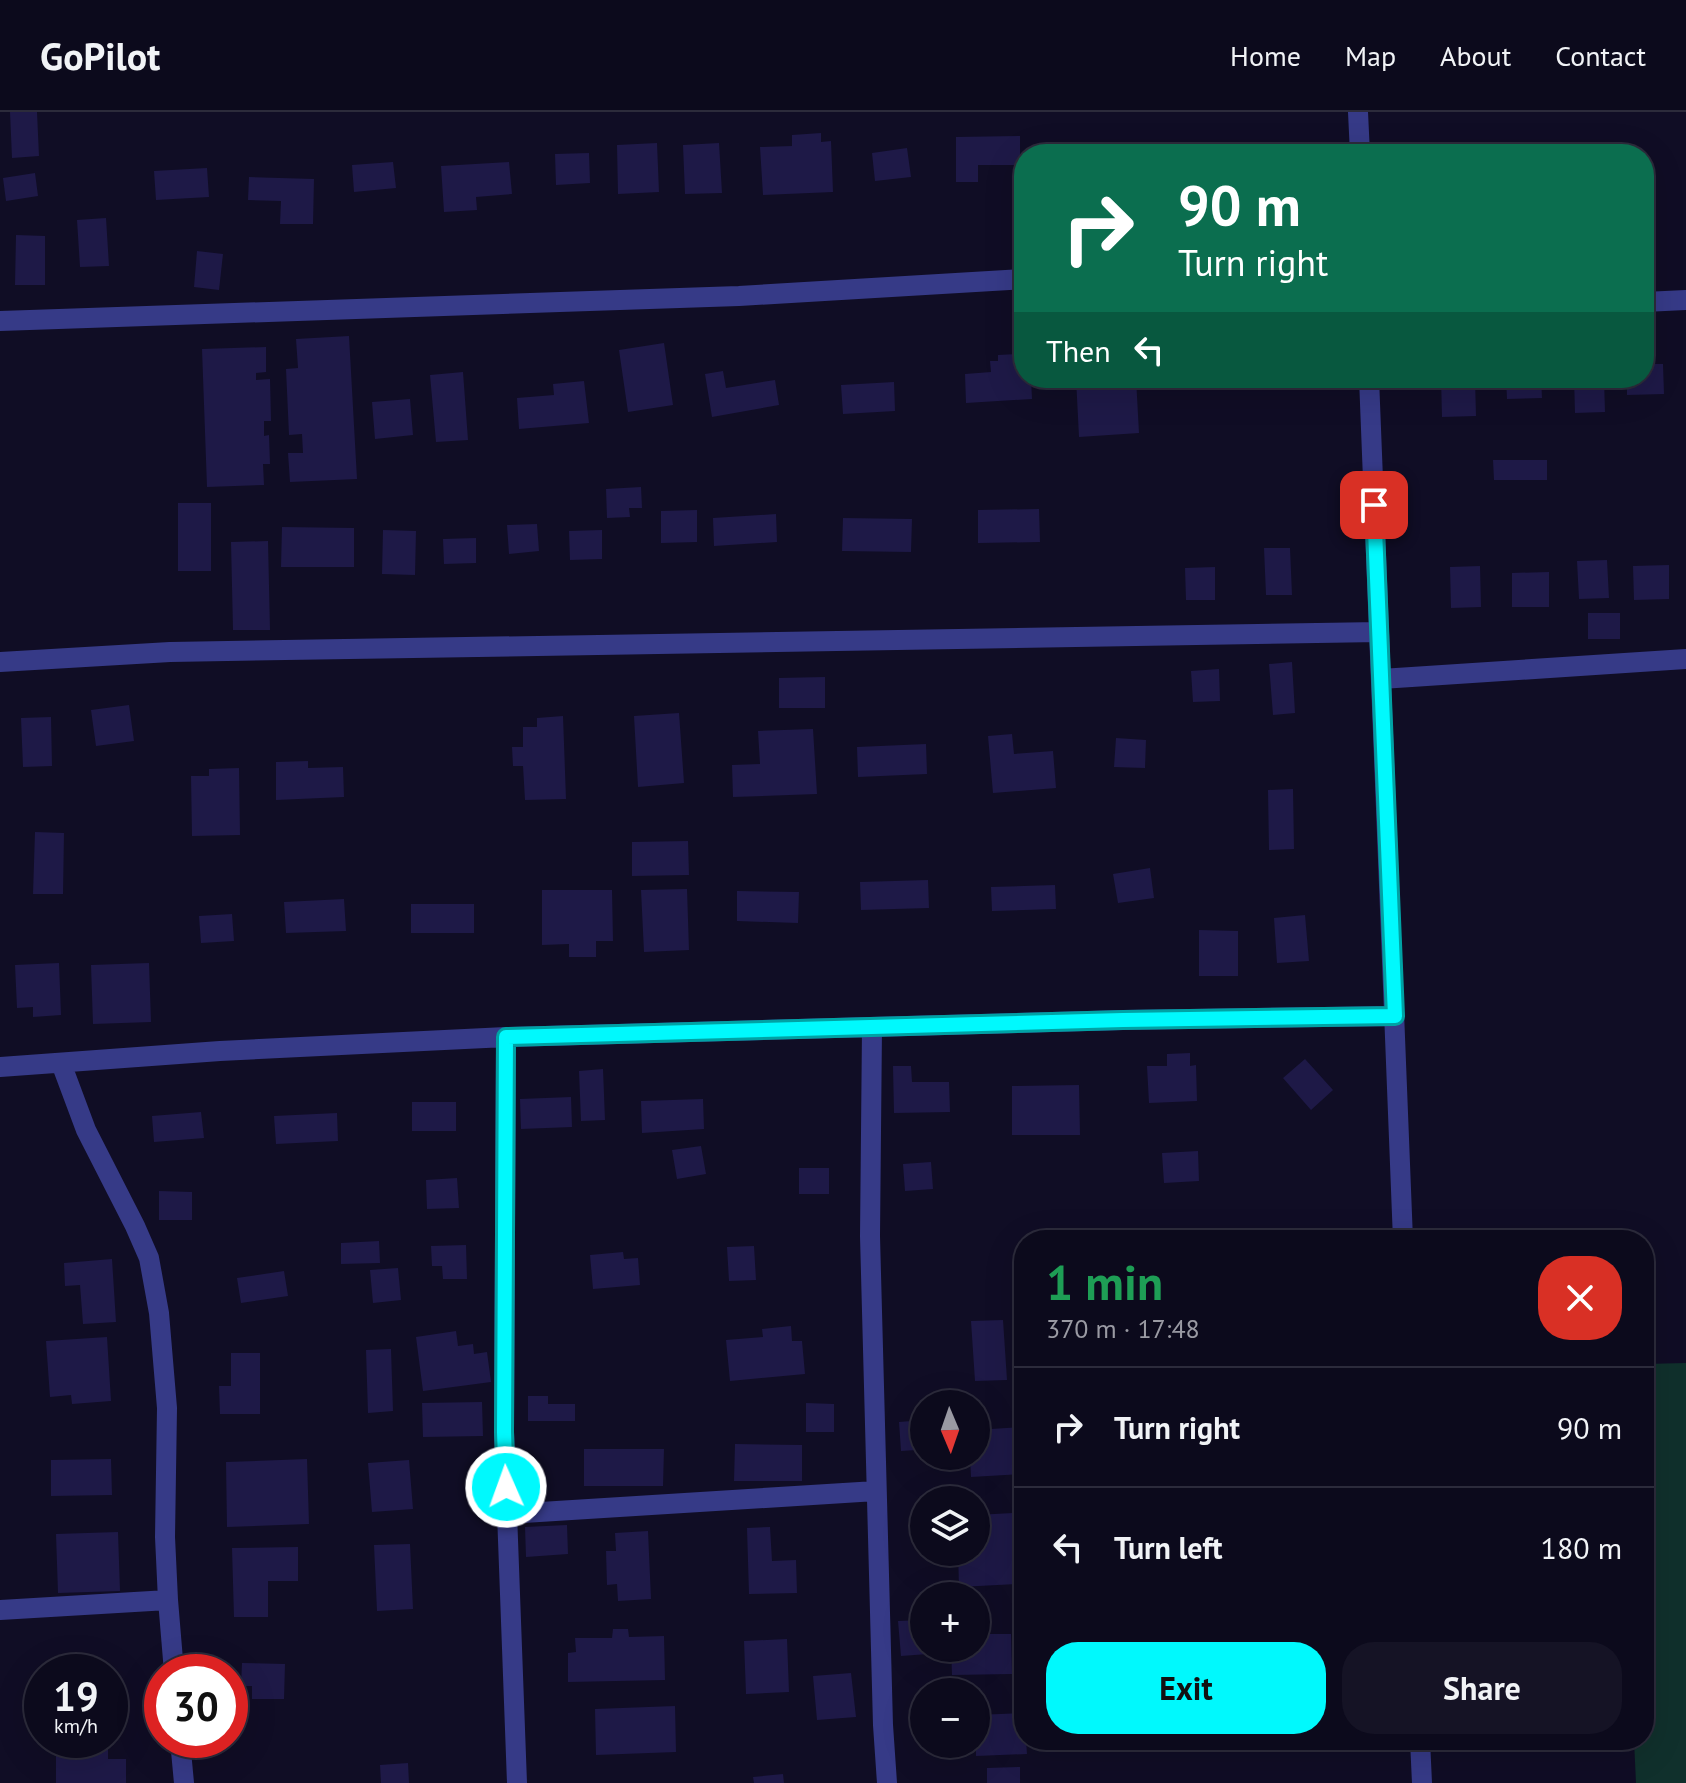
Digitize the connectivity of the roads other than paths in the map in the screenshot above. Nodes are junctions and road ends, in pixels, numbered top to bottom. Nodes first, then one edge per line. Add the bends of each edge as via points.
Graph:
1 (1358, 112) edge
2 (1360, 144) edge
3 (1014, 280) edge
4 (1686, 300) edge
5 (1654, 302) edge
6 (0, 321) edge
7 (1369, 388) edge
8 (1379, 632) junction
9 (1686, 659) edge
10 (0, 662) edge
11 (1381, 679) junction
12 (1395, 1016) junction
13 (872, 1028) junction
14 (506, 1037) junction
15 (61, 1063) junction
16 (0, 1067) edge
17 (1403, 1230) edge
18 (876, 1491) junction
19 (507, 1514) junction
20 (168, 1600) junction
21 (0, 1610) edge
22 (172, 1654) edge
23 (1420, 1750) edge
24 (182, 1758) edge
25 (184, 1783) edge
26 (517, 1783) edge
27 (887, 1783) edge
28 (1422, 1783) edge

1 - 2 street
3 - 6 street via 739,296
4 - 5 street
7 - 8 street
8 - 10 street via 170,652
8 - 11 street
9 - 11 street
11 - 12 street
12 - 13 street
12 - 17 street
13 - 14 street
13 - 18 street
14 - 15 street
14 - 19 street
15 - 16 street
15 - 20 street via 86,1130 149,1258 167,1408
18 - 19 street
18 - 27 street
19 - 26 street
20 - 21 street
20 - 22 street
23 - 28 street
24 - 25 street

